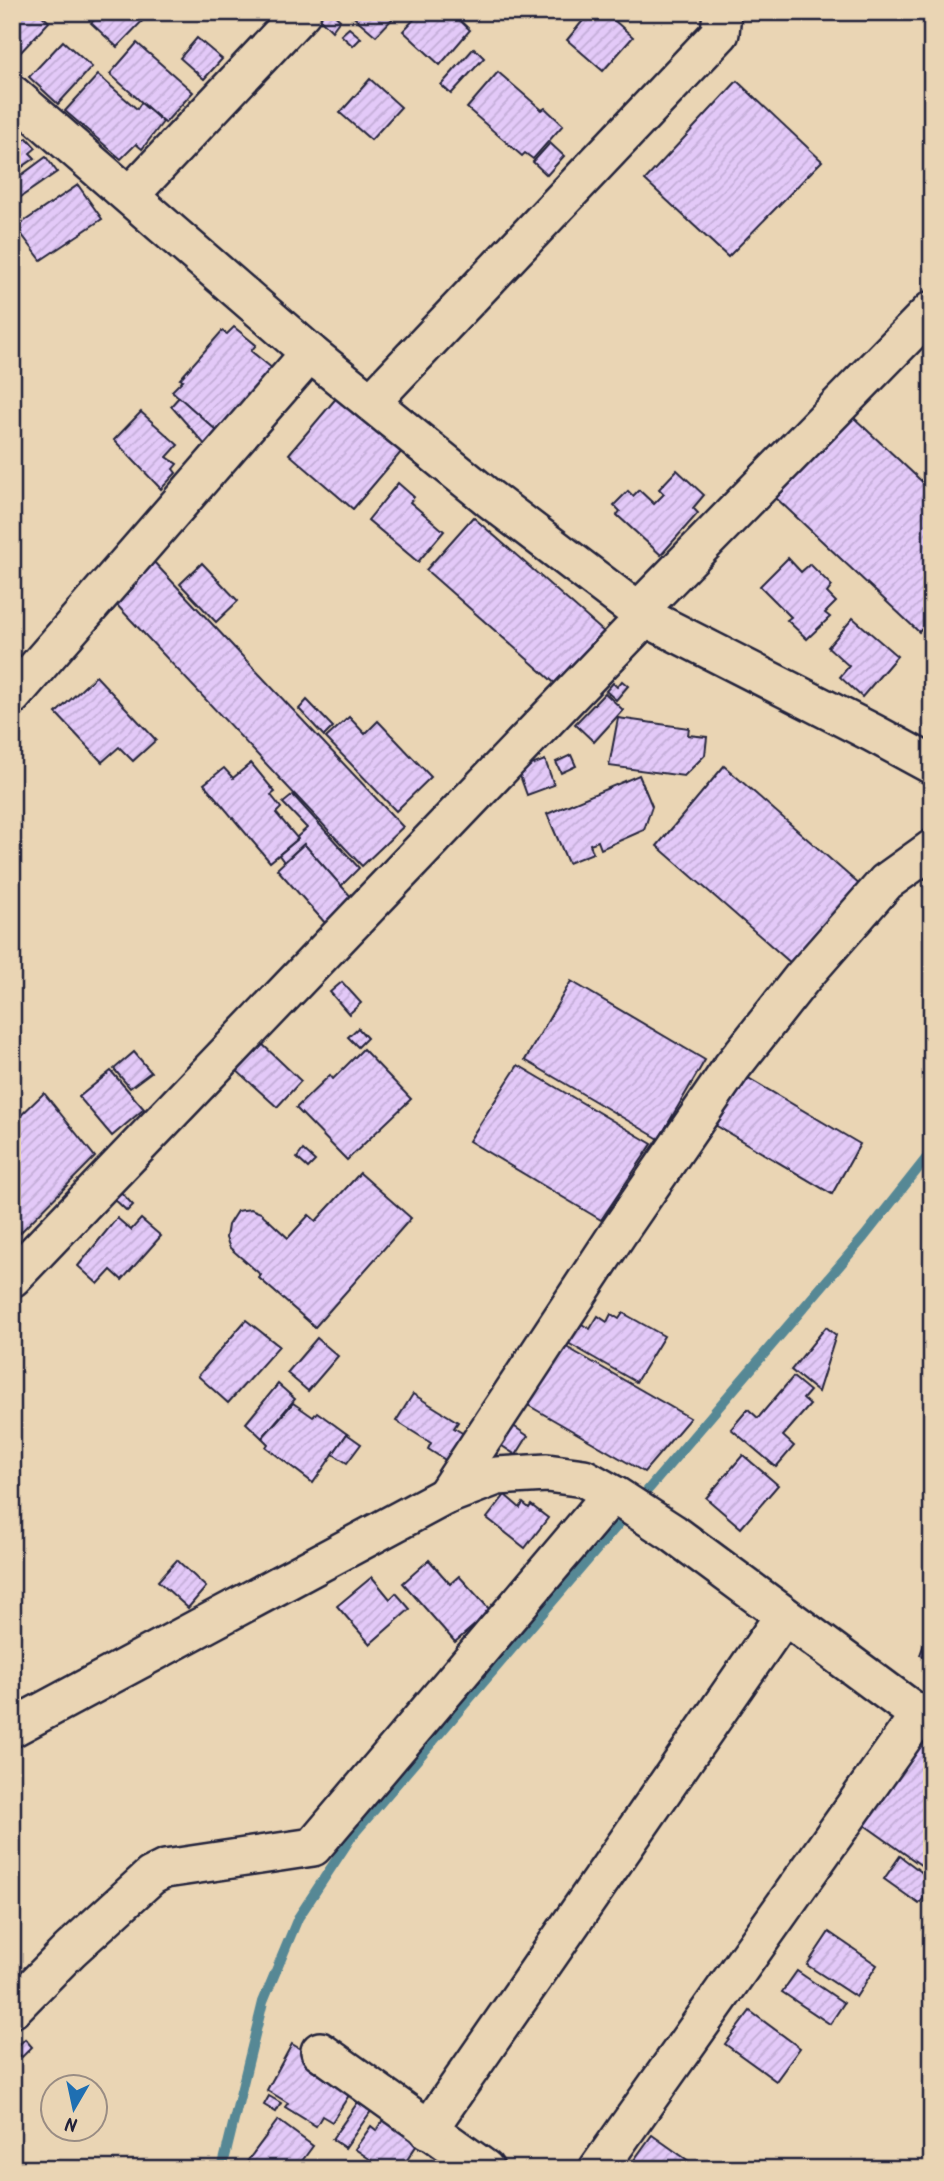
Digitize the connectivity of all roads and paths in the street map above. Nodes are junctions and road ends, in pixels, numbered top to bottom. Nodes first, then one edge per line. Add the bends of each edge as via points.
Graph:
1 (302, 12) edge
2 (722, 12) edge
3 (12, 94) edge
4 (130, 195) junction
5 (932, 310) edge
6 (310, 353) junction
7 (371, 402) junction
8 (641, 614) junction
9 (12, 696) edge
10 (932, 765) edge
11 (932, 849) edge
12 (12, 1278) edge
13 (612, 1494) junction
14 (445, 1496) junction
15 (783, 1617) junction
16 (925, 1714) edge
17 (12, 1728) edge
18 (12, 2009) edge
19 (320, 2051) dead end
20 (428, 2130) junction
21 (485, 2169) edge
22 (598, 2169) edge

1 - 4 street
2 - 7 street via 720,33
3 - 4 street
4 - 6 street
5 - 8 street
6 - 7 street
6 - 9 street
7 - 8 street
8 - 10 street
8 - 12 street
11 - 14 street via 886,882 732,1067
13 - 14 street via 584,1478 547,1473 496,1476
13 - 15 street
13 - 18 street via 313,1847 158,1872
14 - 17 street
15 - 16 street
15 - 20 street
16 - 22 street
19 - 20 street
20 - 21 street

